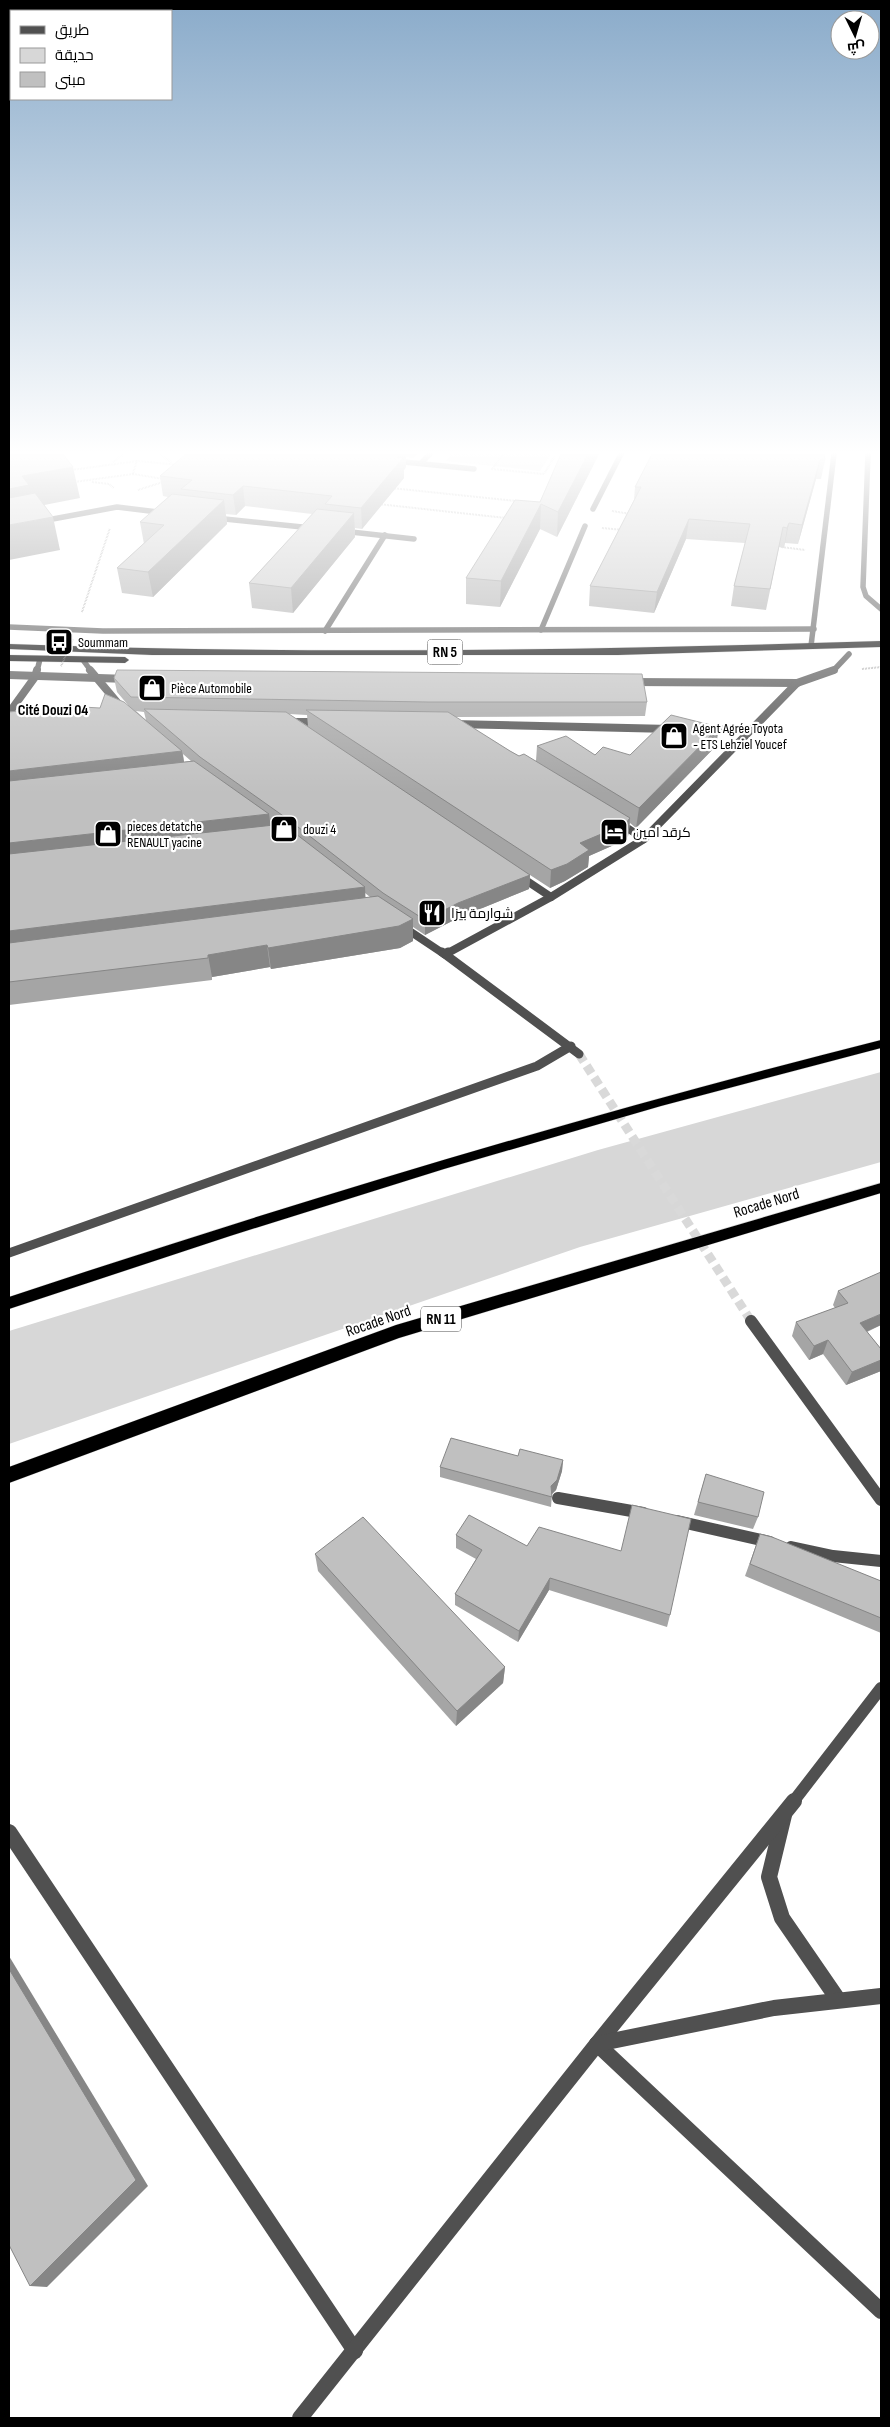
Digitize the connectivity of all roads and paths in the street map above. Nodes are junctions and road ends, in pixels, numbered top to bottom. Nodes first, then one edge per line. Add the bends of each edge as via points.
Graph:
1 (97, 567) edge
2 (364, 567) edge
3 (568, 567) edge
4 (821, 567) edge
5 (865, 567) edge
6 (871, 603) junction
7 (881, 604) edge
8 (881, 609) edge
9 (9, 628) edge
10 (814, 629) junction
11 (76, 630) junction
12 (541, 630) junction
13 (325, 631) junction
14 (73, 639) dead end
15 (881, 644) edge
16 (812, 646) junction
17 (9, 647) edge
18 (881, 653) edge
19 (849, 654) junction
20 (9, 658) edge
21 (40, 659) junction
22 (83, 660) junction
23 (61, 666) dead end
24 (9, 675) edge
25 (35, 677) junction
26 (96, 679) junction
27 (136, 679) edge
28 (622, 682) edge
29 (797, 683) junction
30 (110, 708) edge
31 (9, 714) edge
32 (17, 714) edge
33 (281, 722) edge
34 (291, 722) junction
35 (330, 722) edge
36 (448, 724) edge
37 (458, 724) junction
38 (681, 729) edge
39 (700, 729) edge
40 (749, 730) junction
41 (307, 733) edge
42 (475, 734) edge
43 (610, 818) edge
44 (644, 839) junction
45 (510, 870) edge
46 (551, 897) junction
47 (396, 922) edge
48 (445, 954) junction
49 (881, 1044) edge
50 (571, 1046) junction
51 (579, 1054) tunnel mouth
52 (881, 1188) edge
53 (9, 1253) edge
54 (9, 1303) edge
55 (751, 1321) tunnel mouth
56 (9, 1475) edge
57 (558, 1498) dead end
58 (881, 1500) edge
59 (881, 1561) edge
60 (881, 1688) edge
61 (785, 1812) junction
62 (9, 1832) edge
63 (881, 1996) edge
64 (837, 1998) junction
65 (597, 2044) junction
66 (881, 2311) edge
67 (355, 2351) junction
68 (300, 2418) edge

1 - 11 path
2 - 13 street
3 - 12 street
4 - 10 street
5 - 6 street via 864,587
6 - 7 street
6 - 8 street
9 - 11 street
10 - 12 street
10 - 16 street
11 - 13 street
12 - 13 street
14 - 23 path, bridge
15 - 16 highway, RN 5
16 - 17 highway, RN 5 via 579,652 152,652
18 - 19 highway, RN 5
19 - 22 highway, RN 5 via 343,662
19 - 29 street via 833,671
20 - 21 highway, RN 5
21 - 22 highway, RN 5
21 - 25 street
22 - 26 street
24 - 25 street
25 - 26 street
25 - 31 street
26 - 27 street
26 - 30 street via 124,712
28 - 29 street
29 - 40 street
31 - 32 street
33 - 34 street
34 - 35 street
34 - 41 street
36 - 37 street
37 - 38 street
37 - 42 street
39 - 40 street
40 - 44 street
43 - 44 street
44 - 46 street
45 - 46 street
46 - 48 street
47 - 48 street
48 - 50 street
49 - 54 highway via 483,1153 182,1245
50 - 51 street
50 - 53 street via 537,1066
52 - 56 highway, Rocade Nord / RN 11 via 396,1332
55 - 58 street
57 - 59 street via 658,1516 833,1556
60 - 61 street
61 - 64 street via 769,1877 782,1918
61 - 65 street
62 - 67 street
63 - 64 street
64 - 65 street via 732,2015
65 - 66 street
65 - 67 street
67 - 68 street

